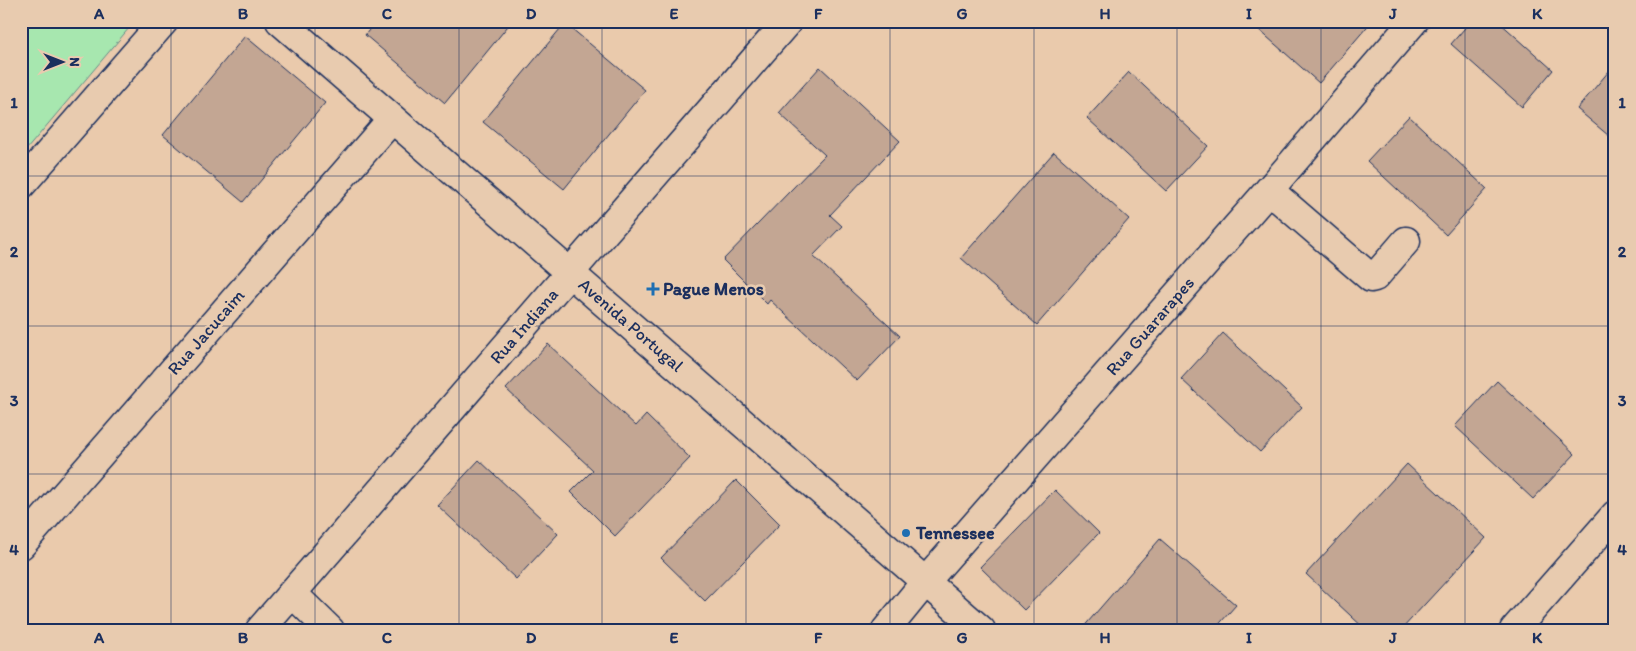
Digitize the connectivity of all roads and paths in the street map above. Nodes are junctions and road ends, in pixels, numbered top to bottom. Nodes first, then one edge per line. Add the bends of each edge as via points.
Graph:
1 (164, 21) edge
2 (280, 21) edge
3 (788, 21) edge
4 (1414, 21) edge
5 (392, 119) junction
6 (21, 186) edge
7 (1269, 190) junction
8 (1406, 241) dead end
9 (570, 272) junction
10 (1615, 514) edge
11 (21, 545) edge
12 (926, 581) junction
13 (292, 593) junction
14 (260, 630) edge
15 (330, 630) edge
16 (886, 630) edge
17 (981, 630) edge
18 (1514, 630) edge

1 - 6 street
2 - 5 street, Avenida Portugal
3 - 9 street, Rua Indiana
4 - 7 street, Rua Guararapes
5 - 9 street, Avenida Portugal
5 - 11 street, Rua Jacucaim
7 - 8 street via 1371,278
7 - 12 street, Rua Guararapes
9 - 12 street, Avenida Portugal
9 - 13 street, Rua Indiana
10 - 18 street
12 - 16 street, Rua Guararapes
12 - 17 street, Avenida Portugal
13 - 14 street, Rua Indiana
13 - 15 street

